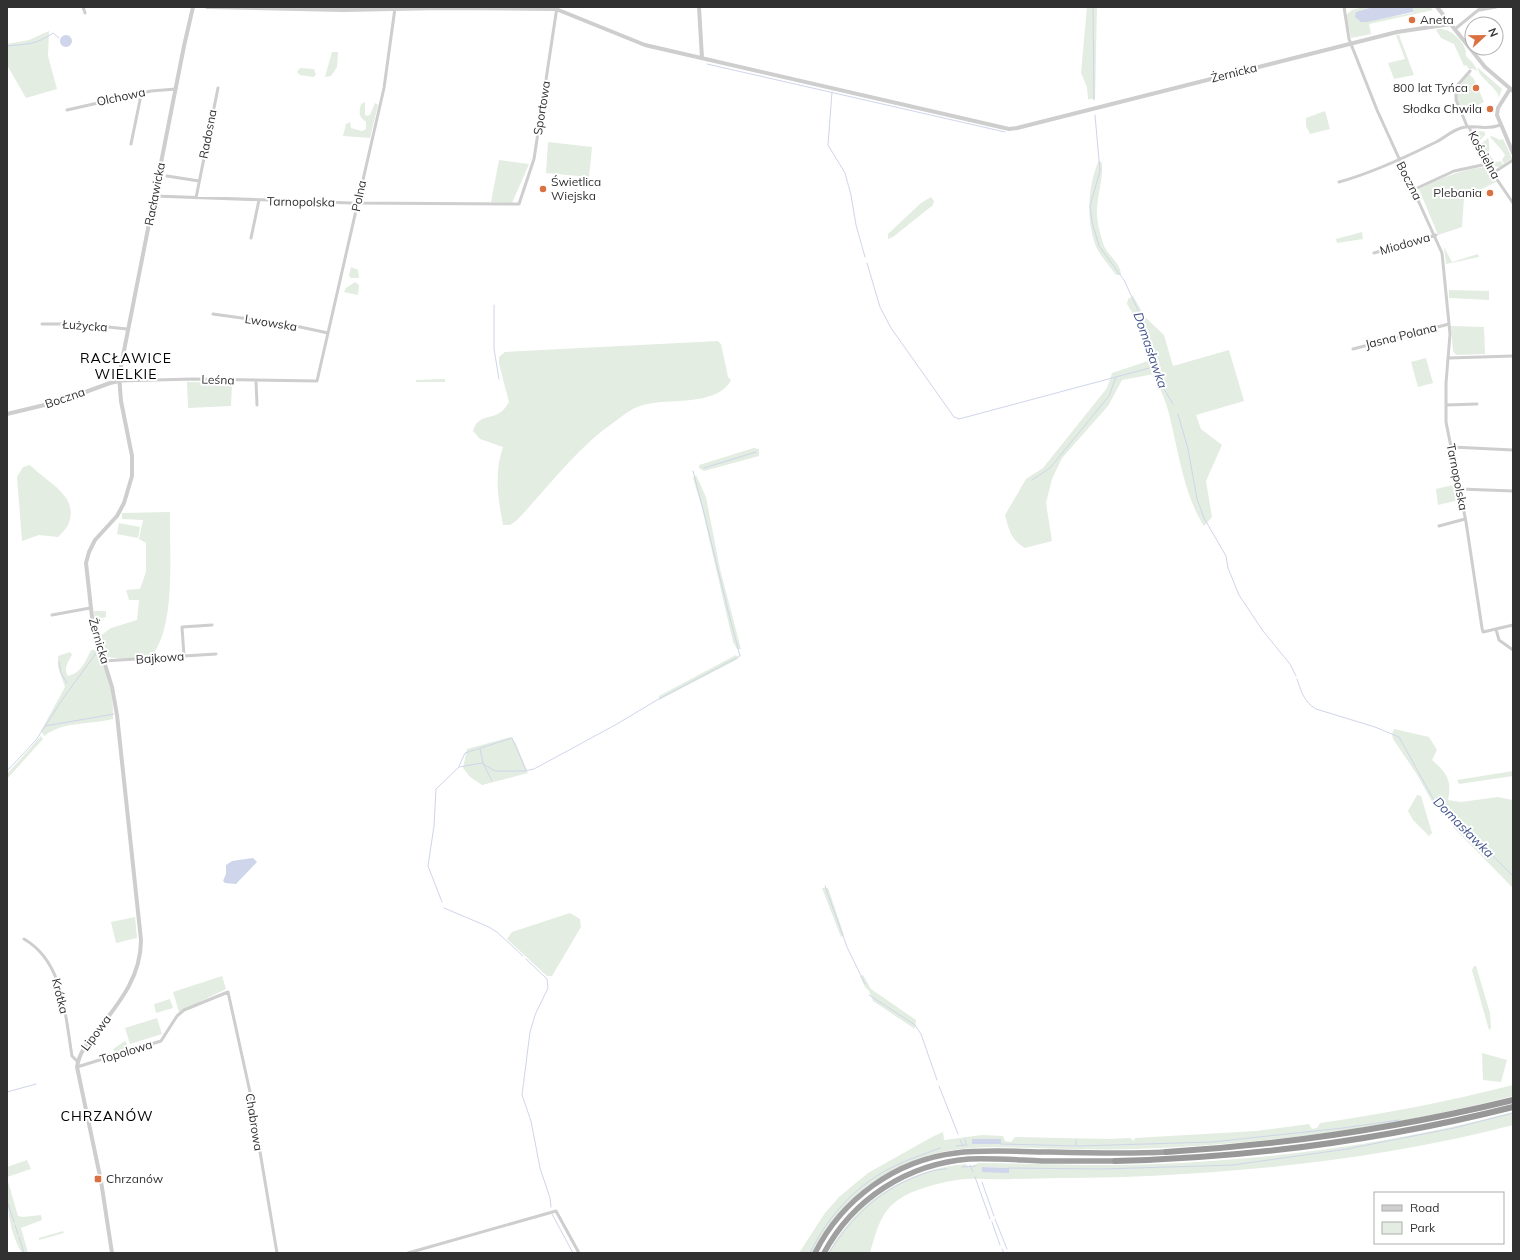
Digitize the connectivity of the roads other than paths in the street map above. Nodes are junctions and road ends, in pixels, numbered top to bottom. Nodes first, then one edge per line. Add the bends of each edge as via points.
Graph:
1 (83, 7) edge
2 (193, 7) edge
3 (207, 7) edge
4 (221, 7) edge
5 (528, 7) edge
6 (699, 7) edge
7 (1344, 7) edge
8 (1437, 7) edge
9 (1496, 7) edge
10 (557, 8) edge
11 (1481, 8) edge
12 (394, 9) edge
13 (85, 13) dead end
14 (1451, 24) junction
15 (1455, 29) junction
16 (1352, 43) junction
17 (702, 58) junction
18 (1470, 71) dead end
19 (218, 88) dead end
20 (176, 89) junction
21 (1512, 90) edge
22 (140, 93) junction
23 (67, 110) dead end
24 (1500, 125) junction
25 (1468, 127) junction
26 (131, 144) dead end
27 (1513, 153) edge
28 (1398, 159) junction
29 (1513, 160) edge
30 (1487, 164) junction
31 (1493, 173) junction
32 (167, 176) dead end
33 (199, 181) junction
34 (1340, 182) dead end
35 (1413, 190) junction
36 (154, 196) junction
37 (196, 198) junction
38 (259, 200) junction
39 (358, 203) junction
40 (1513, 203) edge
41 (519, 204) joint
42 (1436, 235) junction
43 (251, 238) dead end
44 (1374, 253) dead end
45 (213, 314) dead end
46 (42, 324) dead end
47 (1449, 324) junction
48 (127, 330) junction
49 (328, 333) junction
50 (1353, 349) dead end
51 (1513, 356) edge
52 (1449, 358) junction
53 (118, 381) junction
54 (256, 381) junction
55 (317, 381) joint
56 (1477, 404) dead end
57 (257, 405) dead end
58 (1446, 405) junction
59 (9, 413) edge
60 (1452, 447) junction
61 (1513, 450) edge
62 (1460, 489) junction
63 (1513, 491) edge
64 (1465, 519) junction
65 (1439, 526) dead end
66 (90, 608) junction
67 (52, 615) dead end
68 (212, 625) dead end
69 (1513, 626) edge
70 (1496, 629) junction
71 (1513, 650) edge
72 (216, 654) dead end
73 (184, 656) junction
74 (104, 661) junction
75 (139, 913) joint
76 (24, 939) dead end
77 (228, 992) joint
78 (77, 1064) junction
79 (1513, 1100) edge
80 (1513, 1107) edge
81 (1166, 1152) joint
82 (1115, 1161) joint
83 (112, 1253) edge
84 (278, 1253) edge
85 (408, 1253) edge
86 (579, 1253) edge
87 (816, 1253) edge
88 (824, 1253) edge

1 - 13 street
2 - 20 street, Racławicka
3 - 4 street
4 - 12 street
5 - 10 street
5 - 12 street
6 - 17 street
7 - 16 street via 1349,39
8 - 14 street
9 - 11 street
10 - 17 street via 645,45
10 - 41 street, Sportowa via 534,158
11 - 15 street
12 - 39 street, Polna via 384,88
14 - 15 street
14 - 16 street, Żernicka via 1412,29
15 - 21 street via 1485,67
16 - 17 street, Żernicka via 1018,128 989,125
16 - 28 street, Boczna
18 - 25 street via 1456,87 1455,92
19 - 33 street, Radosna
20 - 22 street, Olchowa
20 - 36 street, Racławicka
21 - 24 street via 1498,108
22 - 23 street, Olchowa
22 - 26 street
24 - 25 street, Kościelna via 1485,129
24 - 27 street
25 - 28 street, Kościelna via 1459,128 1435,143
25 - 30 street, Kościelna
28 - 34 street, Kościelna
28 - 35 street, Boczna
29 - 31 street
30 - 31 street, Kościelna
30 - 35 street via 1454,171
31 - 40 street, Kościelna
32 - 33 street
33 - 37 street, Radosna
35 - 42 street, Boczna
36 - 37 street, Tarnopolska
36 - 48 street, Racławicka
37 - 38 street, Tarnopolska
38 - 39 street, Tarnopolska
38 - 43 street
39 - 41 street, Tarnopolska
39 - 49 street, Polna
42 - 44 street, Miodowa
42 - 47 street, Boczna via 1442,253
45 - 49 street, Lwowska
46 - 48 street, Łużycka via 84,324
47 - 50 street, Jasna Polana
47 - 52 street, Tarnopolska
48 - 53 street, Racławicka
49 - 55 street, Polna
51 - 52 street
52 - 58 street, Tarnopolska
53 - 54 street, Leśna
53 - 59 street, Boczna via 62,401
53 - 66 street, Żernicka via 132,456 132,476 119,513 98,536 89,552 86,563
54 - 55 street, Leśna
54 - 57 street
56 - 58 street
58 - 60 street, Tarnopolska via 1446,422
60 - 61 street
60 - 62 street, Tarnopolska
62 - 63 street
62 - 64 street, Tarnopolska
64 - 65 street
64 - 70 street, Tarnopolska via 1483,632
66 - 67 street
66 - 74 street, Żernicka
68 - 73 street via 182,627
69 - 70 street
70 - 71 street via 1499,640
72 - 73 street, Bajkowa
73 - 74 street, Bajkowa
74 - 75 street, Żernicka via 117,715
75 - 78 street, Lipowa via 141,950 132,981 119,1003 82,1051
76 - 78 street, Krótka via 38,949 53,970 60,992 72,1056
77 - 78 street, Topolowa via 184,1010 177,1016 161,1041
77 - 84 street, Chabrowa via 250,1092
78 - 83 street
79 - 81 highway via 1456,1114 1341,1135 1250,1146
80 - 82 highway via 1458,1121 1327,1144 1203,1158
81 - 87 highway via 973,1152 919,1161 884,1178 853,1202 831,1227
82 - 88 highway via 984,1159 926,1167 897,1180 866,1200 847,1219
85 - 86 street via 556,1211

